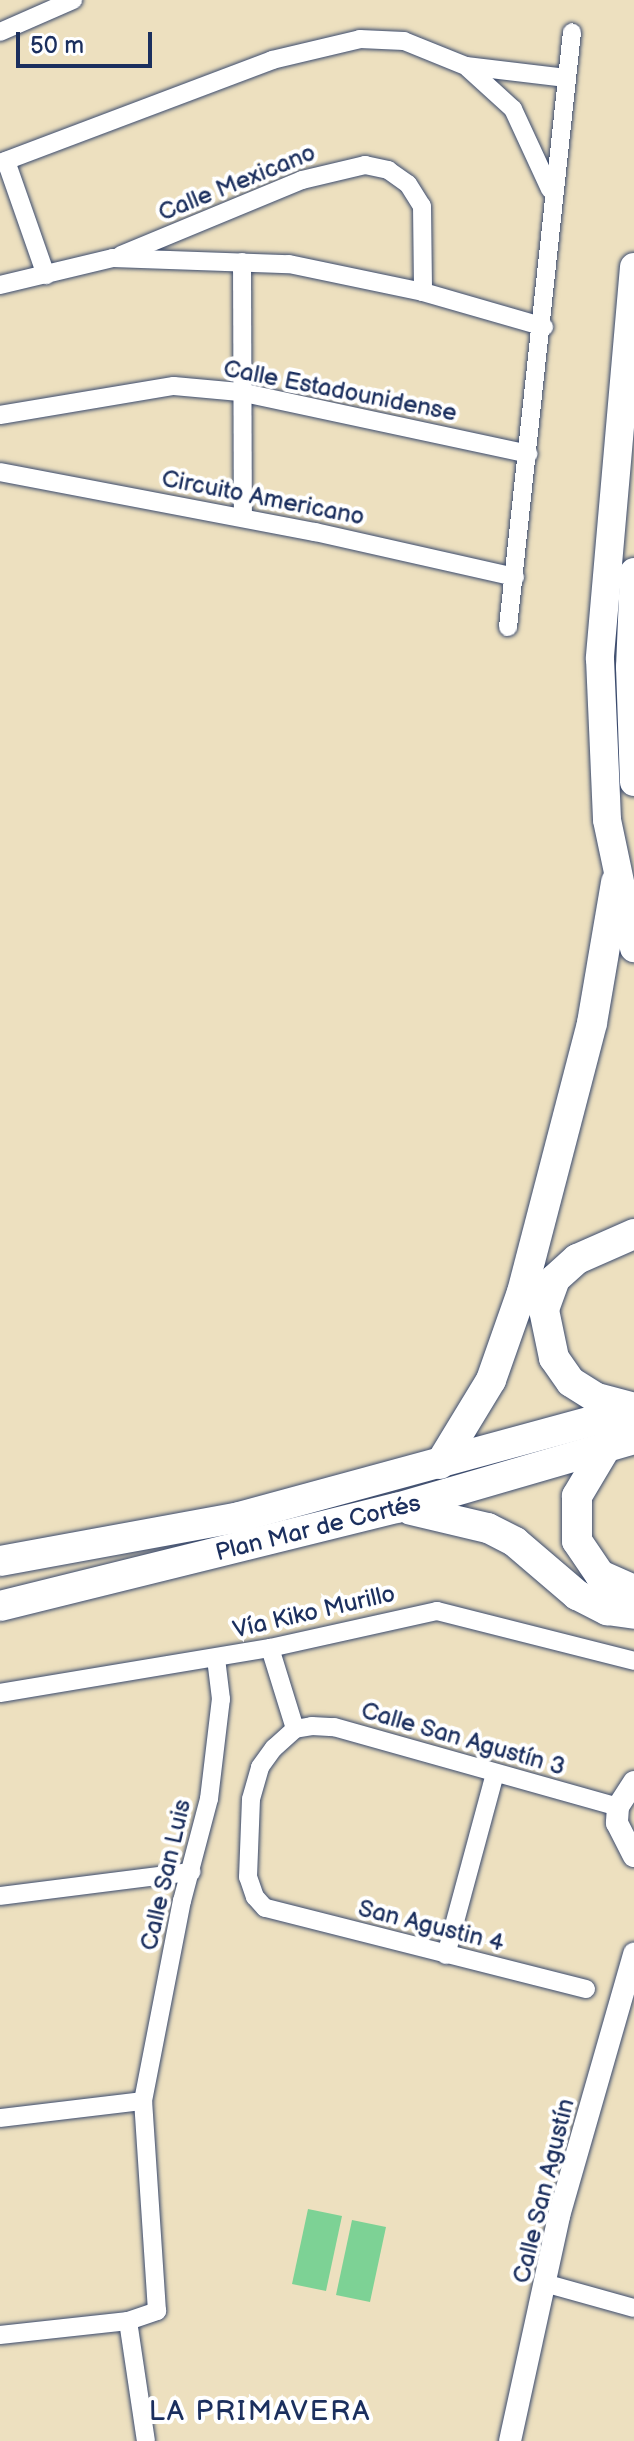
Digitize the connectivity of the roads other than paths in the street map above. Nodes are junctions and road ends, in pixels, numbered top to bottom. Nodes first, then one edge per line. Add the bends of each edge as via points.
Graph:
1 (73, 0) edge
2 (0, 32) edge
3 (572, 32) dead end
4 (466, 66) junction
5 (566, 78) junction
6 (3, 162) edge
7 (552, 193) junction
8 (113, 258) junction
9 (242, 262) junction
10 (634, 267) edge
11 (46, 275) junction
12 (0, 285) edge
13 (423, 292) junction
14 (544, 327) junction
15 (240, 392) junction
16 (0, 415) edge
17 (528, 454) junction
18 (0, 472) edge
19 (243, 517) junction
20 (634, 572) edge
21 (515, 577) junction
22 (508, 627) dead end
23 (634, 782) edge
24 (616, 882) junction
25 (634, 948) edge
26 (634, 1234) edge
27 (634, 1409) edge
28 (634, 1439) edge
29 (605, 1449) junction
30 (440, 1464) junction
31 (397, 1508) junction
32 (0, 1561) edge
33 (634, 1590) edge
34 (0, 1606) edge
35 (634, 1614) edge
36 (270, 1648) junction
37 (216, 1658) junction
38 (634, 1661) edge
39 (0, 1693) edge
40 (295, 1729) junction
41 (495, 1774) junction
42 (634, 1782) edge
43 (618, 1807) junction
44 (634, 1856) edge
45 (191, 1872) junction
46 (0, 1896) edge
47 (634, 1954) edge
48 (446, 1955) junction
49 (586, 1989) dead end
50 (143, 2101) junction
51 (0, 2118) edge
52 (548, 2284) junction
53 (634, 2308) edge
54 (128, 2321) junction
55 (0, 2335) edge
56 (146, 2441) edge
57 (510, 2441) edge

1 - 2 street
3 - 5 street
4 - 5 street
4 - 6 street via 404,41 360,39 323,46
4 - 7 street via 513,109
5 - 7 street
6 - 11 street
7 - 14 street
8 - 9 street, Calle Mexicano
8 - 11 street, Calle Mexicano
8 - 13 street, Calle Mexicano via 302,180 365,165 388,170 408,184 422,206
9 - 13 street, Calle Mexicano via 289,264
9 - 15 street
10 - 24 main road via 600,659 600,739
11 - 12 street, Calle Mexicano
13 - 14 street, Calle Mexicano
14 - 17 street
15 - 16 street, Calle Estadounidense via 174,386
15 - 17 street, Calle Estadounidense
15 - 19 street
17 - 21 street
18 - 19 street, Circuito Americano
19 - 21 street, Circuito Americano
20 - 23 main road
21 - 22 street
24 - 25 main road
24 - 30 highway via 592,1023 522,1292 491,1380
26 - 27 highway via 577,1259 555,1279 544,1310 554,1358 571,1382 597,1398
27 - 30 highway, Plan Mar de Cortés
28 - 29 highway, Plan Mar de Cortés
29 - 31 highway, Plan Mar de Cortés
29 - 33 highway via 577,1496 577,1541 600,1575
30 - 32 highway, Plan Mar de Cortés via 239,1517
31 - 34 highway, Plan Mar de Cortés
31 - 35 highway via 445,1514 488,1528 515,1542 594,1605
36 - 37 street, Vía Kiko Murillo
36 - 38 street, Vía Kiko Murillo via 437,1611
36 - 40 street
37 - 39 street, Vía Kiko Murillo
37 - 45 street, Calle San Luis via 221,1699 209,1799
40 - 41 street, Calle San Agustín 3 via 334,1727
40 - 48 street, San Agustin 4 via 260,1767 251,1799 248,1877 255,1897 265,1908
41 - 43 street, Calle San Agustín 3
41 - 48 street
42 - 43 street
43 - 44 street via 621,1839
45 - 46 street
45 - 50 street, Calle San Luis
47 - 52 street, Calle San Agustín via 559,2216
48 - 49 street, San Agustin 4
50 - 51 street
50 - 54 street, Calle San Luis via 148,2226 159,2304 155,2314
52 - 53 street
52 - 57 street, Calle San Agustín
54 - 55 street
54 - 56 street

